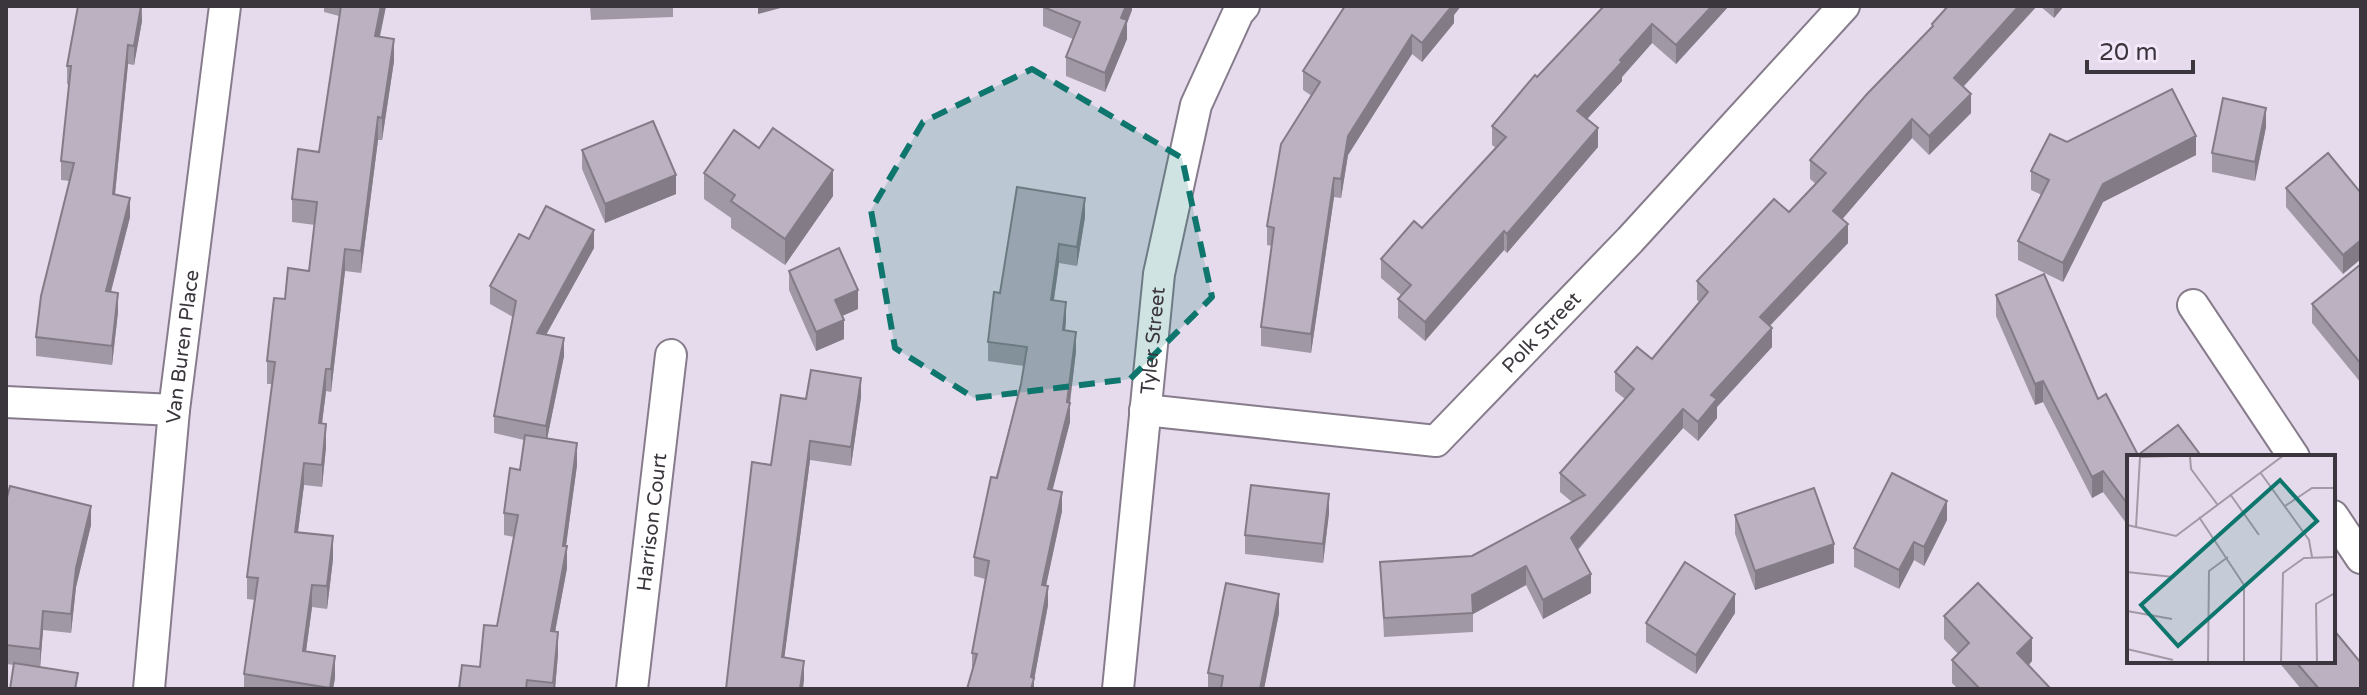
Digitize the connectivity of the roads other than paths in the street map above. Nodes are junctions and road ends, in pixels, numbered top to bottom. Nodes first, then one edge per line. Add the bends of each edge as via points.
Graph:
1 (225, 6) edge
2 (1244, 6) edge
3 (1844, 6) edge
4 (2193, 305) dead end
5 (671, 355) dead end
6 (6, 402) edge
7 (174, 410) junction
8 (1145, 410) junction
9 (2293, 455) edge
10 (2335, 519) edge
11 (2361, 558) edge
12 (149, 689) edge
13 (632, 689) edge
14 (1118, 689) edge

1 - 7 street, Van Buren Place
2 - 8 street, Tyler Street via 1196,105 1159,274
3 - 8 street, Polk Street via 1436,441
4 - 9 street
5 - 13 street, Harrison Court
6 - 7 street
7 - 12 street, Van Buren Place
8 - 14 street, Tyler Street
10 - 11 street

